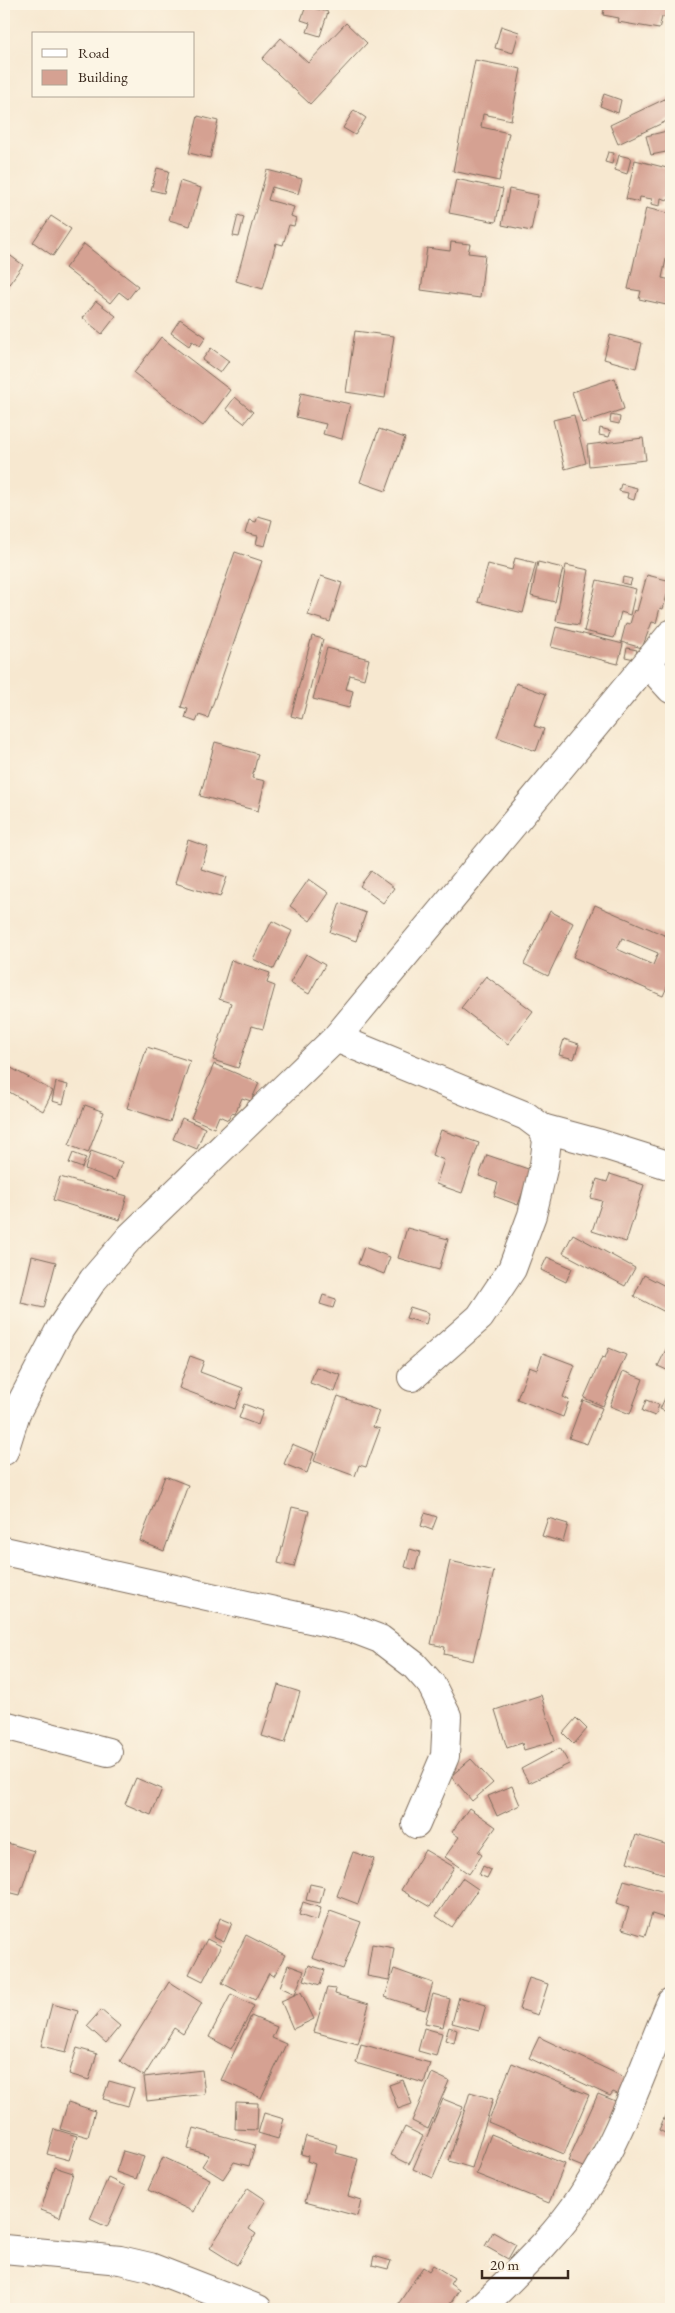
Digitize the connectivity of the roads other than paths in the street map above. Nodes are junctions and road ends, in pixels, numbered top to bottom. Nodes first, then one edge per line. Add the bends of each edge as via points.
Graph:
1 (671, 634) edge
2 (648, 664) junction
3 (671, 689) edge
4 (336, 1038) junction
5 (542, 1128) junction
6 (671, 1166) edge
7 (412, 1376) dead end
8 (4, 1451) edge
9 (4, 1551) edge
10 (4, 1724) edge
11 (108, 1752) dead end
12 (416, 1824) dead end
13 (671, 2002) edge
14 (4, 2249) edge
15 (258, 2309) edge
16 (480, 2309) edge

1 - 2 street
2 - 3 street
2 - 4 street
4 - 5 street via 526,1116
4 - 8 street via 131,1236 93,1280 60,1329 16,1413
5 - 6 street
5 - 7 street via 547,1140 544,1165 532,1215 512,1270 480,1317
9 - 12 street via 351,1628 380,1639 414,1665 431,1684 447,1716 445,1756
10 - 11 street
13 - 16 street via 618,2128 582,2197 553,2233
14 - 15 street via 150,2266

